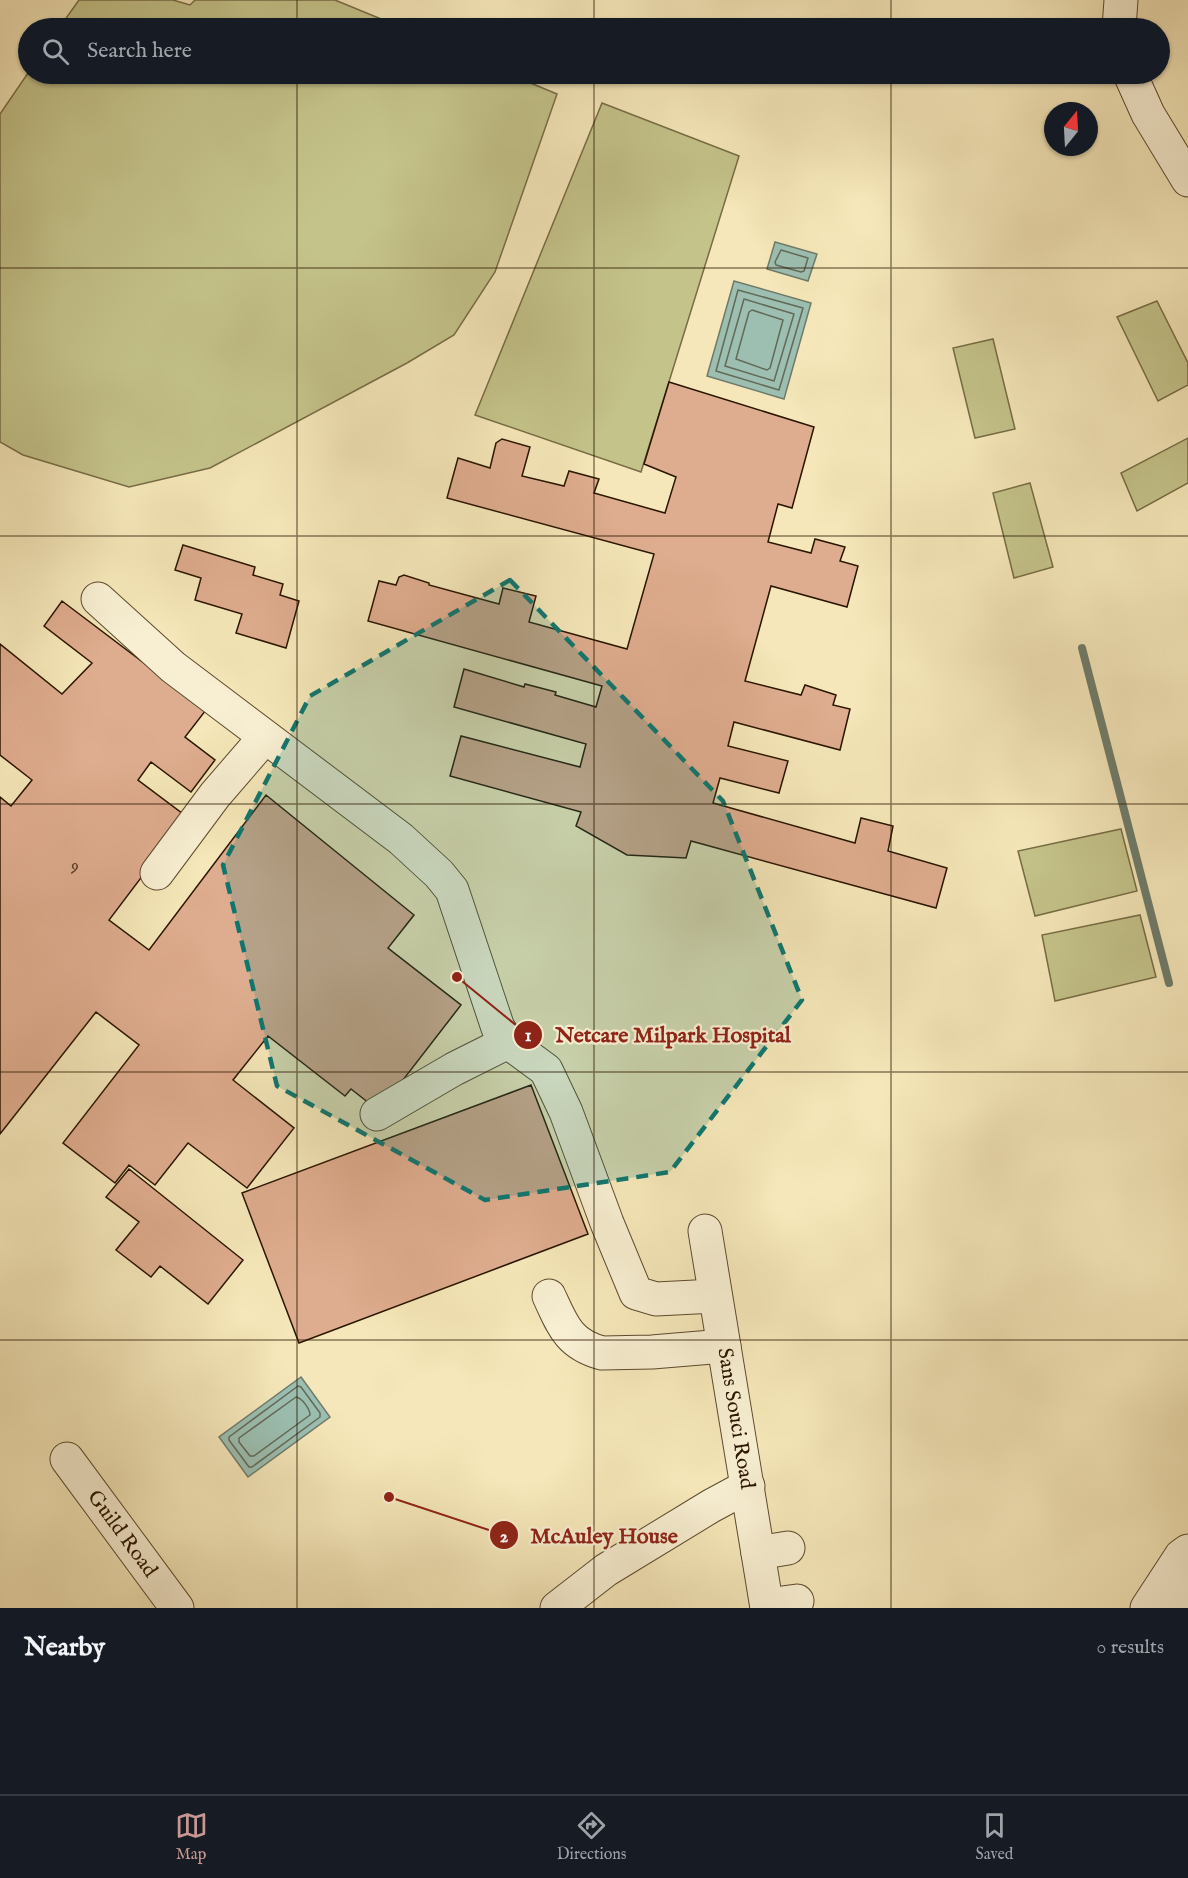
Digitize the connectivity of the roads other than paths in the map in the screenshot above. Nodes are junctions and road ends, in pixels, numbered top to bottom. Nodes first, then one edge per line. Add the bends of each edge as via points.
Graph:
1 (1121, 0) edge
2 (1119, 18) edge
3 (1134, 84) edge
4 (1188, 180) edge
5 (98, 599) dead end
6 (265, 737) junction
7 (157, 873) dead end
8 (508, 1042) junction
9 (377, 1114) dead end
10 (705, 1231) dead end
11 (549, 1296) dead end
12 (715, 1296) junction
13 (724, 1347) junction
14 (67, 1459) dead end
15 (748, 1486) junction
16 (1188, 1551) edge
17 (1188, 1585) edge
18 (166, 1604) edge
19 (777, 1605) edge
20 (557, 1608) edge
21 (1147, 1608) edge
22 (1178, 1608) edge

1 - 2 street
3 - 4 street
5 - 6 street via 173,668
6 - 7 street via 215,795
6 - 8 street via 401,839 452,890 498,1028
8 - 9 street
8 - 12 street via 546,1070 636,1293 656,1299
10 - 12 street, Sans Souci Road
11 - 13 street via 572,1339 595,1351 652,1353
12 - 13 street, Sans Souci Road
13 - 15 street, Sans Souci Road
14 - 18 street, Guild Road
15 - 19 street, Sans Souci Road via 773,1551
15 - 20 street via 606,1570
16 - 21 street
17 - 22 street

